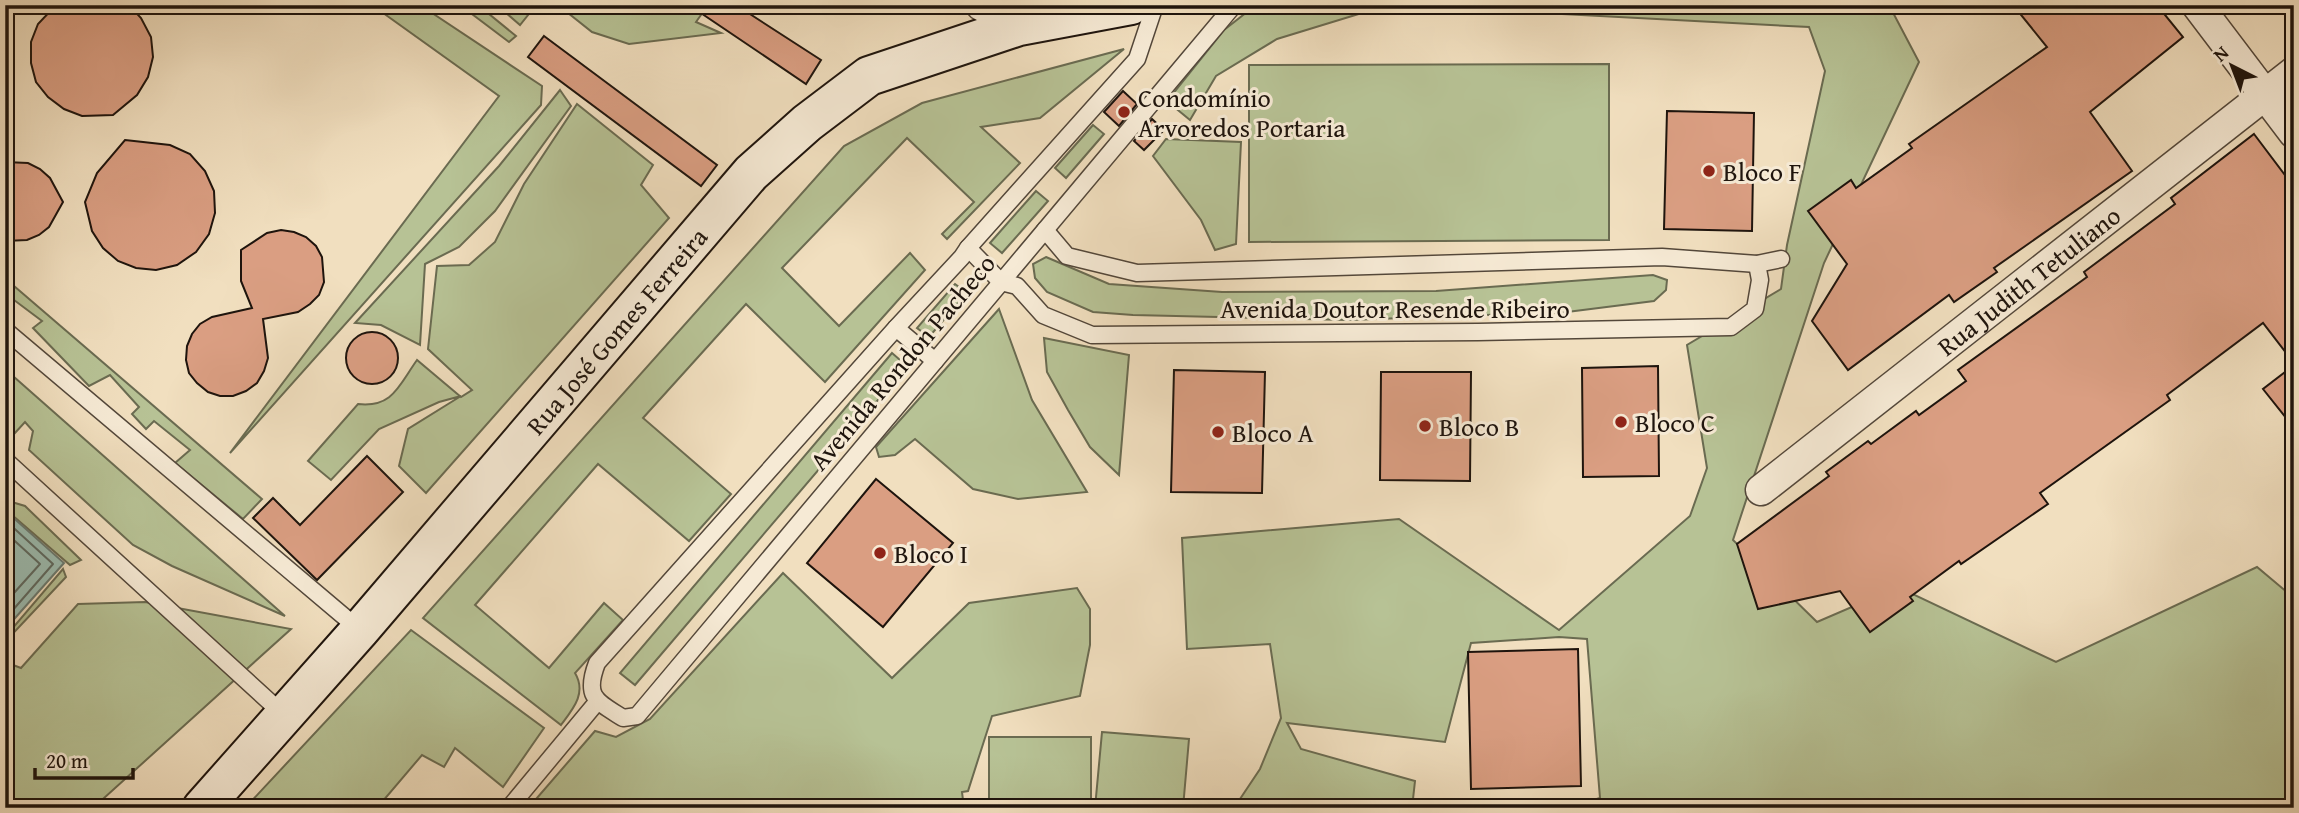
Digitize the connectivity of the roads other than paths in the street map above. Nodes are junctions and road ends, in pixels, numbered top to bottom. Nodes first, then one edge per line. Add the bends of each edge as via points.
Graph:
1 (981, 5) edge
2 (1131, 5) edge
3 (1155, 5) edge
4 (1234, 5) edge
5 (2197, 5) edge
6 (1093, 9) edge
7 (1019, 26) junction
8 (2294, 72) edge
9 (2264, 94) junction
10 (2294, 133) edge
11 (1045, 230) junction
12 (968, 248) junction
13 (1781, 259) dead end
14 (1757, 264) junction
15 (1001, 282) junction
16 (896, 328) junction
17 (5, 330) edge
18 (935, 361) junction
19 (5, 460) edge
20 (1761, 490) dead end
21 (360, 630) junction
22 (597, 702) junction
23 (284, 715) junction
24 (202, 808) edge
25 (509, 808) edge

1 - 7 street
2 - 6 street, Rua José Gomes Ferreira
3 - 12 lane, Avenida Rondon Pacheco via 1137,59
4 - 11 lane, Avenida Rondon Pacheco
5 - 9 street
6 - 7 street, Rua José Gomes Ferreira
7 - 21 street, Rua José Gomes Ferreira via 869,76 751,173
8 - 9 street, Rua Judith Tetuliano
9 - 10 street
9 - 20 street, Rua Judith Tetuliano
11 - 14 lane, Avenida Doutor Resende Ribeiro via 1067,256 1138,273 1662,257
11 - 15 lane, Avenida Rondon Pacheco
12 - 15 lane
12 - 16 lane, Avenida Rondon Pacheco
13 - 14 lane, Avenida Doutor Resende Ribeiro
14 - 15 lane, Avenida Doutor Resende Ribeiro via 1760,280 1755,310 1731,327 1673,330 1092,335 1043,315 1017,286
15 - 18 lane, Avenida Rondon Pacheco
16 - 18 lane
16 - 22 lane, Avenida Rondon Pacheco via 597,663 591,678
17 - 21 lane
18 - 22 lane, Avenida Rondon Pacheco via 637,716 623,718
19 - 23 lane
21 - 23 street, Rua José Gomes Ferreira
22 - 25 lane
23 - 24 street, Rua José Gomes Ferreira

